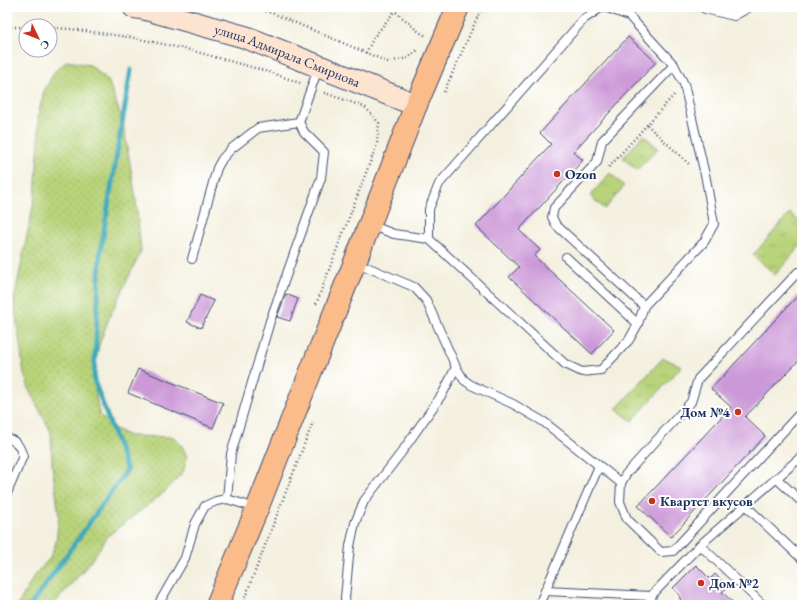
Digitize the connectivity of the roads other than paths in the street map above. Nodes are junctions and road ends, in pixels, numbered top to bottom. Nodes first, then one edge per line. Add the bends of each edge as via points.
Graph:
1 (134, 7) edge
2 (458, 7) edge
3 (602, 7) edge
4 (605, 7) edge
5 (703, 7) edge
6 (750, 7) edge
7 (674, 65) junction
8 (319, 66) junction
9 (416, 105) junction
10 (299, 122) junction
11 (370, 225) junction
12 (430, 239) junction
13 (192, 258) dead end
14 (566, 258) dead end
15 (356, 262) junction
16 (802, 272) edge
17 (644, 306) junction
18 (638, 324) junction
19 (456, 367) junction
20 (802, 411) edge
21 (7, 438) edge
22 (802, 456) edge
23 (599, 466) junction
24 (776, 478) junction
25 (621, 483) junction
26 (7, 493) edge
27 (227, 498) junction
28 (802, 502) edge
29 (746, 505) junction
30 (257, 509) junction
31 (700, 545) junction
32 (802, 558) edge
33 (545, 591) junction
34 (651, 596) junction
35 (158, 605) edge
36 (217, 605) edge
37 (346, 605) edge
38 (539, 605) edge
39 (652, 605) edge
40 (763, 605) edge

1 - 8 street, улица Адмирала Смирнова via 245,37
2 - 9 main road
3 - 12 lane via 584,19 439,184 429,209
4 - 7 lane via 629,16
5 - 6 lane via 734,16
7 - 17 lane via 684,84 714,224 704,242
7 - 17 lane via 602,141 597,162 554,208 552,217 556,226
8 - 9 street, улица Адмирала Смирнова
8 - 10 lane
9 - 11 main road
10 - 13 lane via 258,128 222,159 217,168
10 - 27 lane via 304,132 324,152 321,178 270,321 246,402 231,454
11 - 12 lane via 394,234
11 - 15 main road
12 - 18 lane via 565,364 582,372 601,370 629,340
14 - 18 lane
15 - 19 lane via 414,287 426,300
15 - 30 main road
16 - 25 lane via 798,272 698,379 691,402 626,474
17 - 18 lane
19 - 23 lane via 464,380 471,385 513,404 544,422
19 - 37 lane via 443,393 364,501 355,523 350,546
20 - 25 lane via 672,551 661,552 627,519 620,502
21 - 26 lane via 19,445 22,456
22 - 24 lane
23 - 25 lane
23 - 33 lane
24 - 28 lane
24 - 29 lane
27 - 30 lane
27 - 35 lane via 205,506 195,524 184,558
29 - 31 lane
29 - 32 lane
30 - 36 main road
31 - 34 lane
31 - 40 lane
33 - 34 lane
33 - 38 lane
34 - 39 lane

